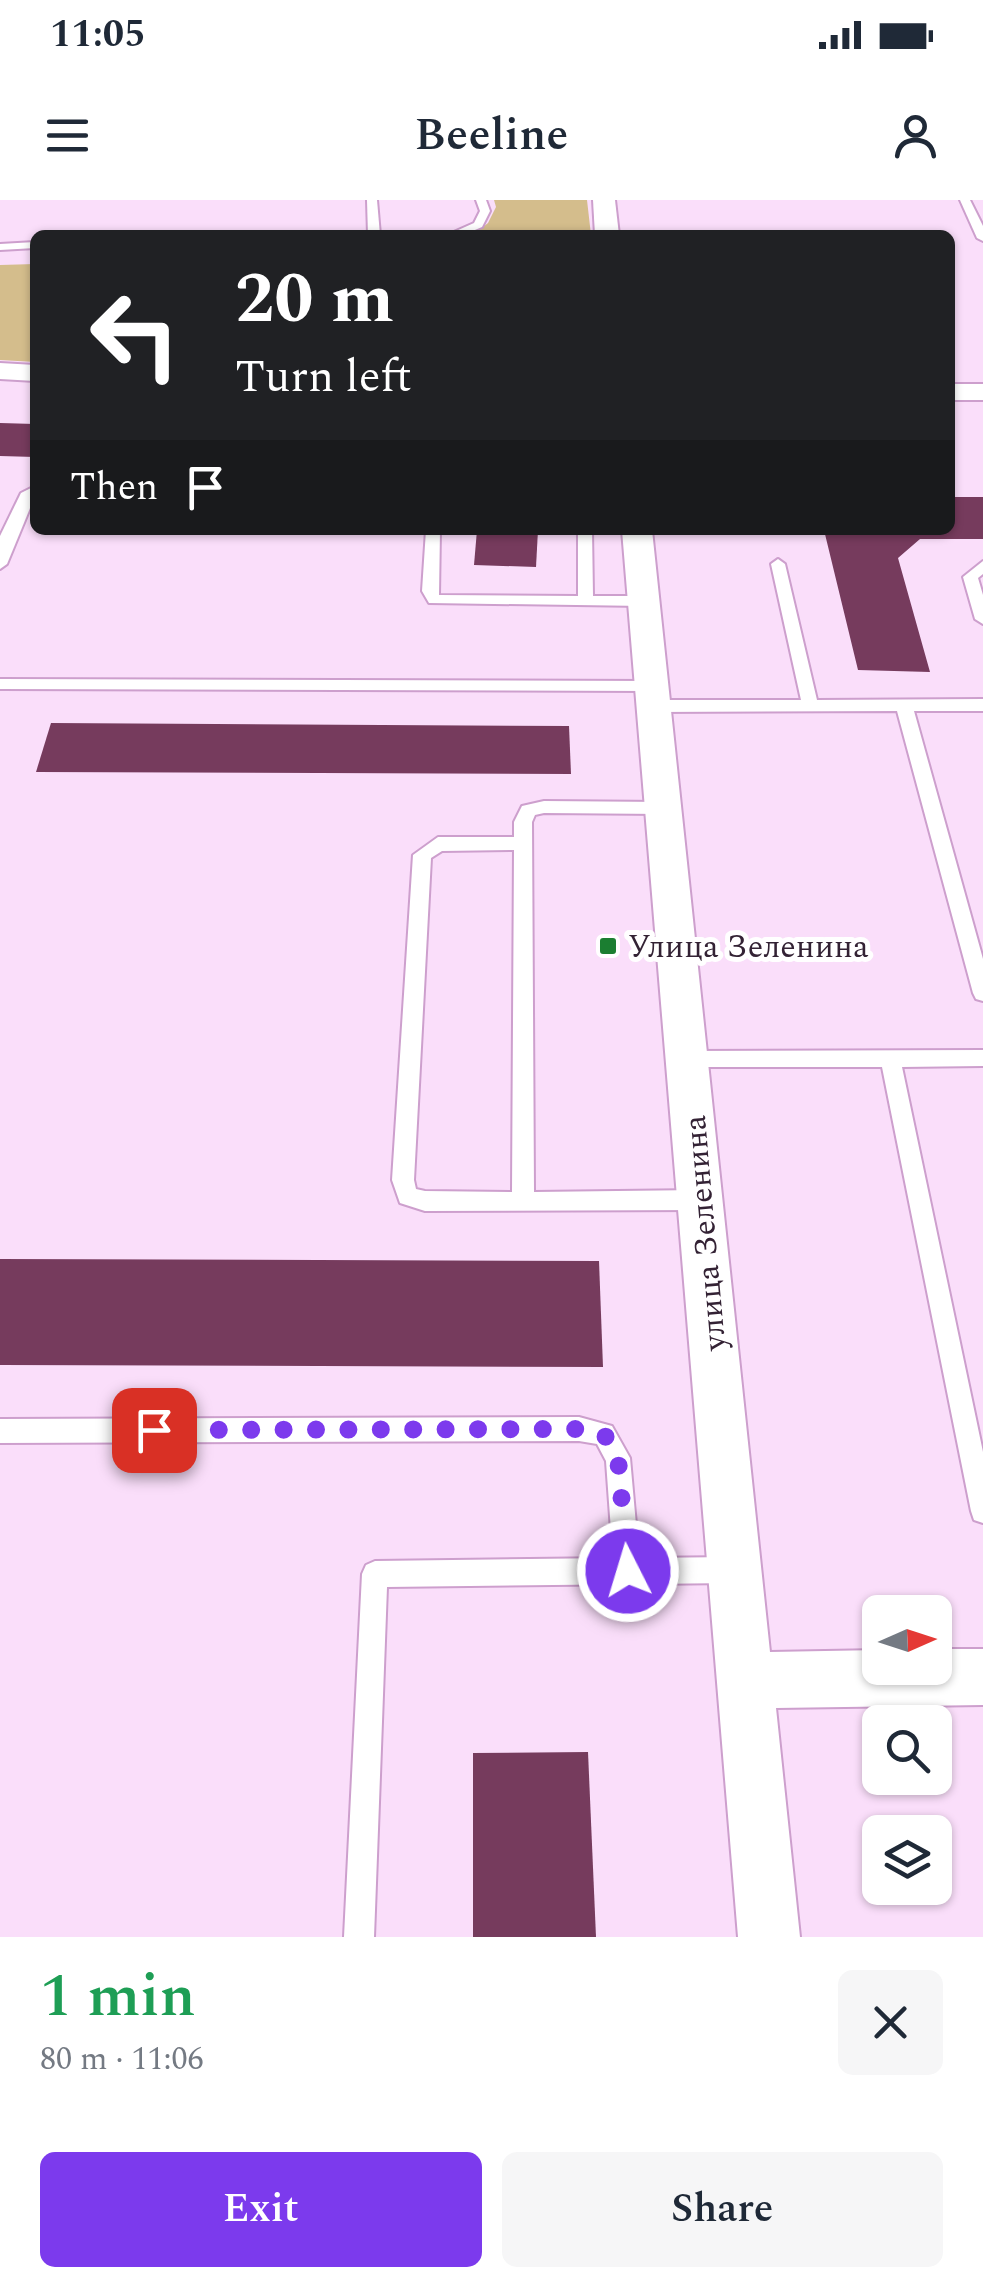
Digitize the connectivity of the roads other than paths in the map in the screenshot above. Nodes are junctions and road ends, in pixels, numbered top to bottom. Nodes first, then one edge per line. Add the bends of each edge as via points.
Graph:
1 (372, 200) edge
2 (482, 200) edge
3 (604, 200) edge
4 (965, 200) edge
5 (374, 230) edge
6 (466, 230) edge
7 (607, 230) edge
8 (983, 238) edge
9 (30, 246) edge
10 (0, 248) edge
11 (0, 371) edge
12 (30, 372) edge
13 (955, 392) edge
14 (983, 392) edge
15 (30, 493) edge
16 (433, 535) edge
17 (585, 535) edge
18 (638, 535) edge
19 (4, 540) edge
20 (0, 564) edge
21 (778, 564) dead end
22 (983, 566) edge
23 (644, 600) junction
24 (586, 601) junction
25 (983, 619) edge
26 (0, 684) edge
27 (653, 696) junction
28 (904, 705) junction
29 (983, 705) edge
30 (810, 706) junction
31 (663, 808) junction
32 (523, 843) junction
33 (983, 993) edge
34 (890, 1058) junction
35 (983, 1058) edge
36 (688, 1059) junction
37 (700, 1200) junction
38 (523, 1202) junction
39 (0, 1431) edge
40 (983, 1511) edge
41 (736, 1570) junction
42 (628, 1571) junction
43 (983, 1677) edge
44 (744, 1680) junction
45 (360, 1937) edge
46 (769, 1937) edge

1 - 5 lane
2 - 6 lane via 478,225
3 - 7 street
4 - 8 lane
9 - 10 lane
11 - 12 street
13 - 14 street
15 - 19 lane
16 - 24 lane via 434,600
17 - 24 lane
18 - 23 street, улица Зеленина
19 - 20 lane
21 - 30 lane
22 - 25 lane via 970,577
23 - 24 lane
23 - 27 street, улица Зеленина
26 - 27 lane
27 - 30 lane
27 - 31 street, улица Зеленина
28 - 29 lane
28 - 30 lane
28 - 33 lane
31 - 32 lane via 528,810
31 - 36 street, улица Зеленина
32 - 38 lane
32 - 38 lane via 438,844 422,855 403,1180 408,1196 424,1200
34 - 35 lane
34 - 36 lane
34 - 40 lane
36 - 37 street, улица Зеленина
37 - 38 lane
37 - 41 street, улица Зеленина
39 - 42 lane via 604,1434 618,1458
41 - 42 lane
41 - 44 street, улица Зеленина
42 - 45 lane via 376,1574
43 - 44 street
44 - 46 street, улица Зеленина

